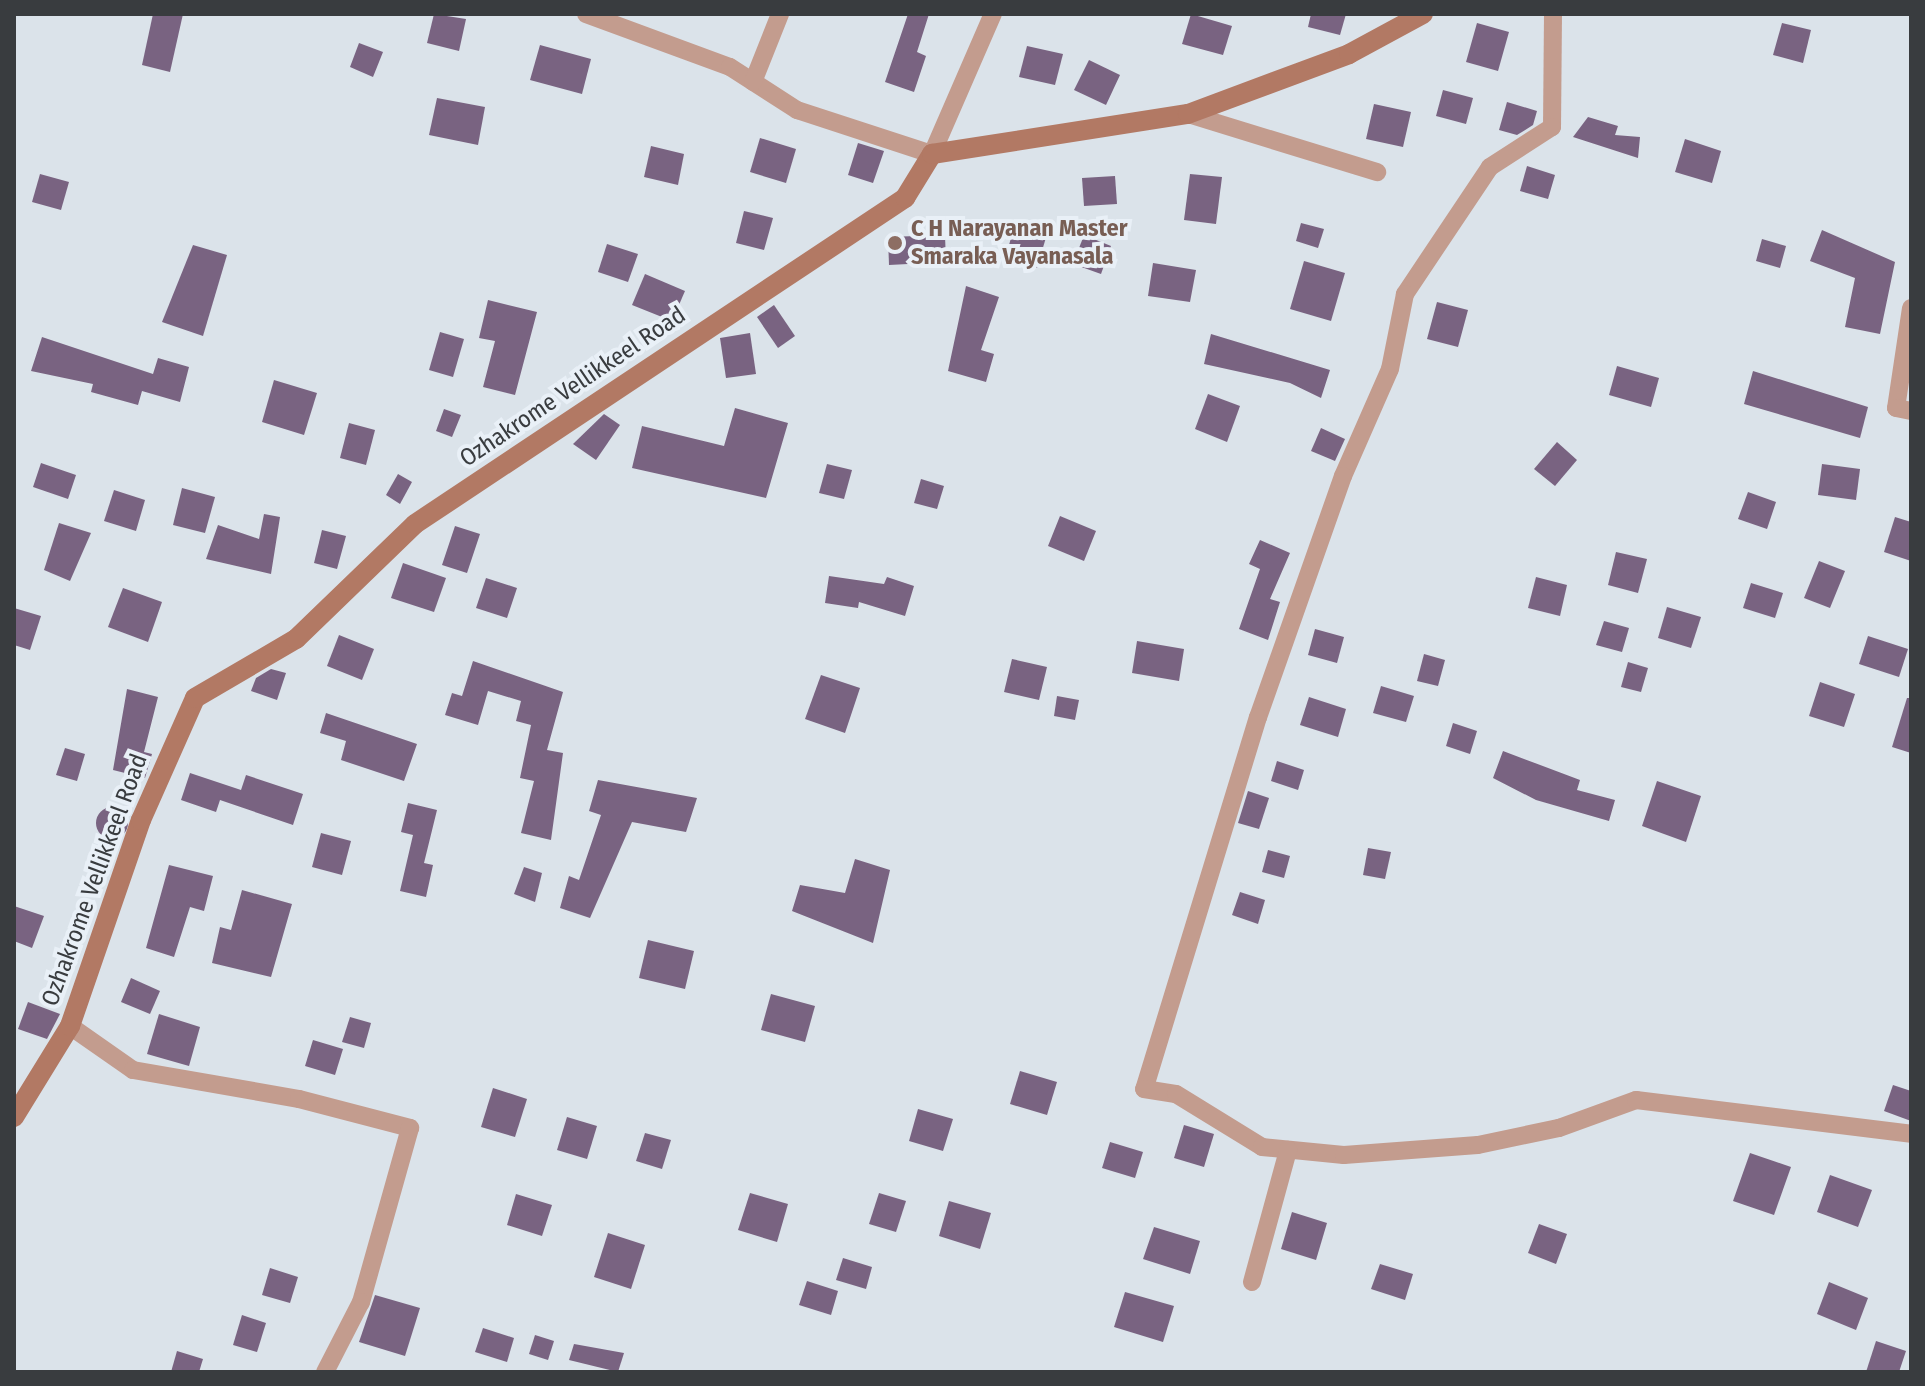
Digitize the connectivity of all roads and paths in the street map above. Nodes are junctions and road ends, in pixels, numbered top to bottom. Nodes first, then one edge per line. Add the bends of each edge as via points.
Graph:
1 (586, 14) edge
2 (780, 14) edge
3 (993, 14) edge
4 (1423, 14) edge
5 (1553, 14) edge
6 (753, 82) junction
7 (1188, 114) junction
8 (932, 154) junction
9 (1377, 172) dead end
10 (1911, 308) edge
11 (1911, 411) edge
12 (70, 1026) junction
13 (14, 1117) edge
14 (1911, 1134) edge
15 (1288, 1150) junction
16 (1252, 1282) dead end
17 (325, 1372) edge

1 - 6 street via 662,39
2 - 6 street
3 - 8 street
4 - 7 main road via 1349,54
5 - 15 street via 1552,127 1490,167 1405,294 1390,369 1343,476 1258,717 1144,1089 1176,1094 1262,1147
6 - 8 street via 797,110
7 - 8 main road
7 - 9 street
8 - 12 main road, Ozhakrome Vellikkeel Road via 905,198 415,524 296,639 195,698 141,820
10 - 11 street via 1896,408
12 - 13 main road, Ozhakrome Vellikkeel Road
12 - 17 street via 133,1070 299,1099 410,1128 361,1302
14 - 15 street via 1636,1100 1559,1128 1478,1145 1344,1155
15 - 16 street

